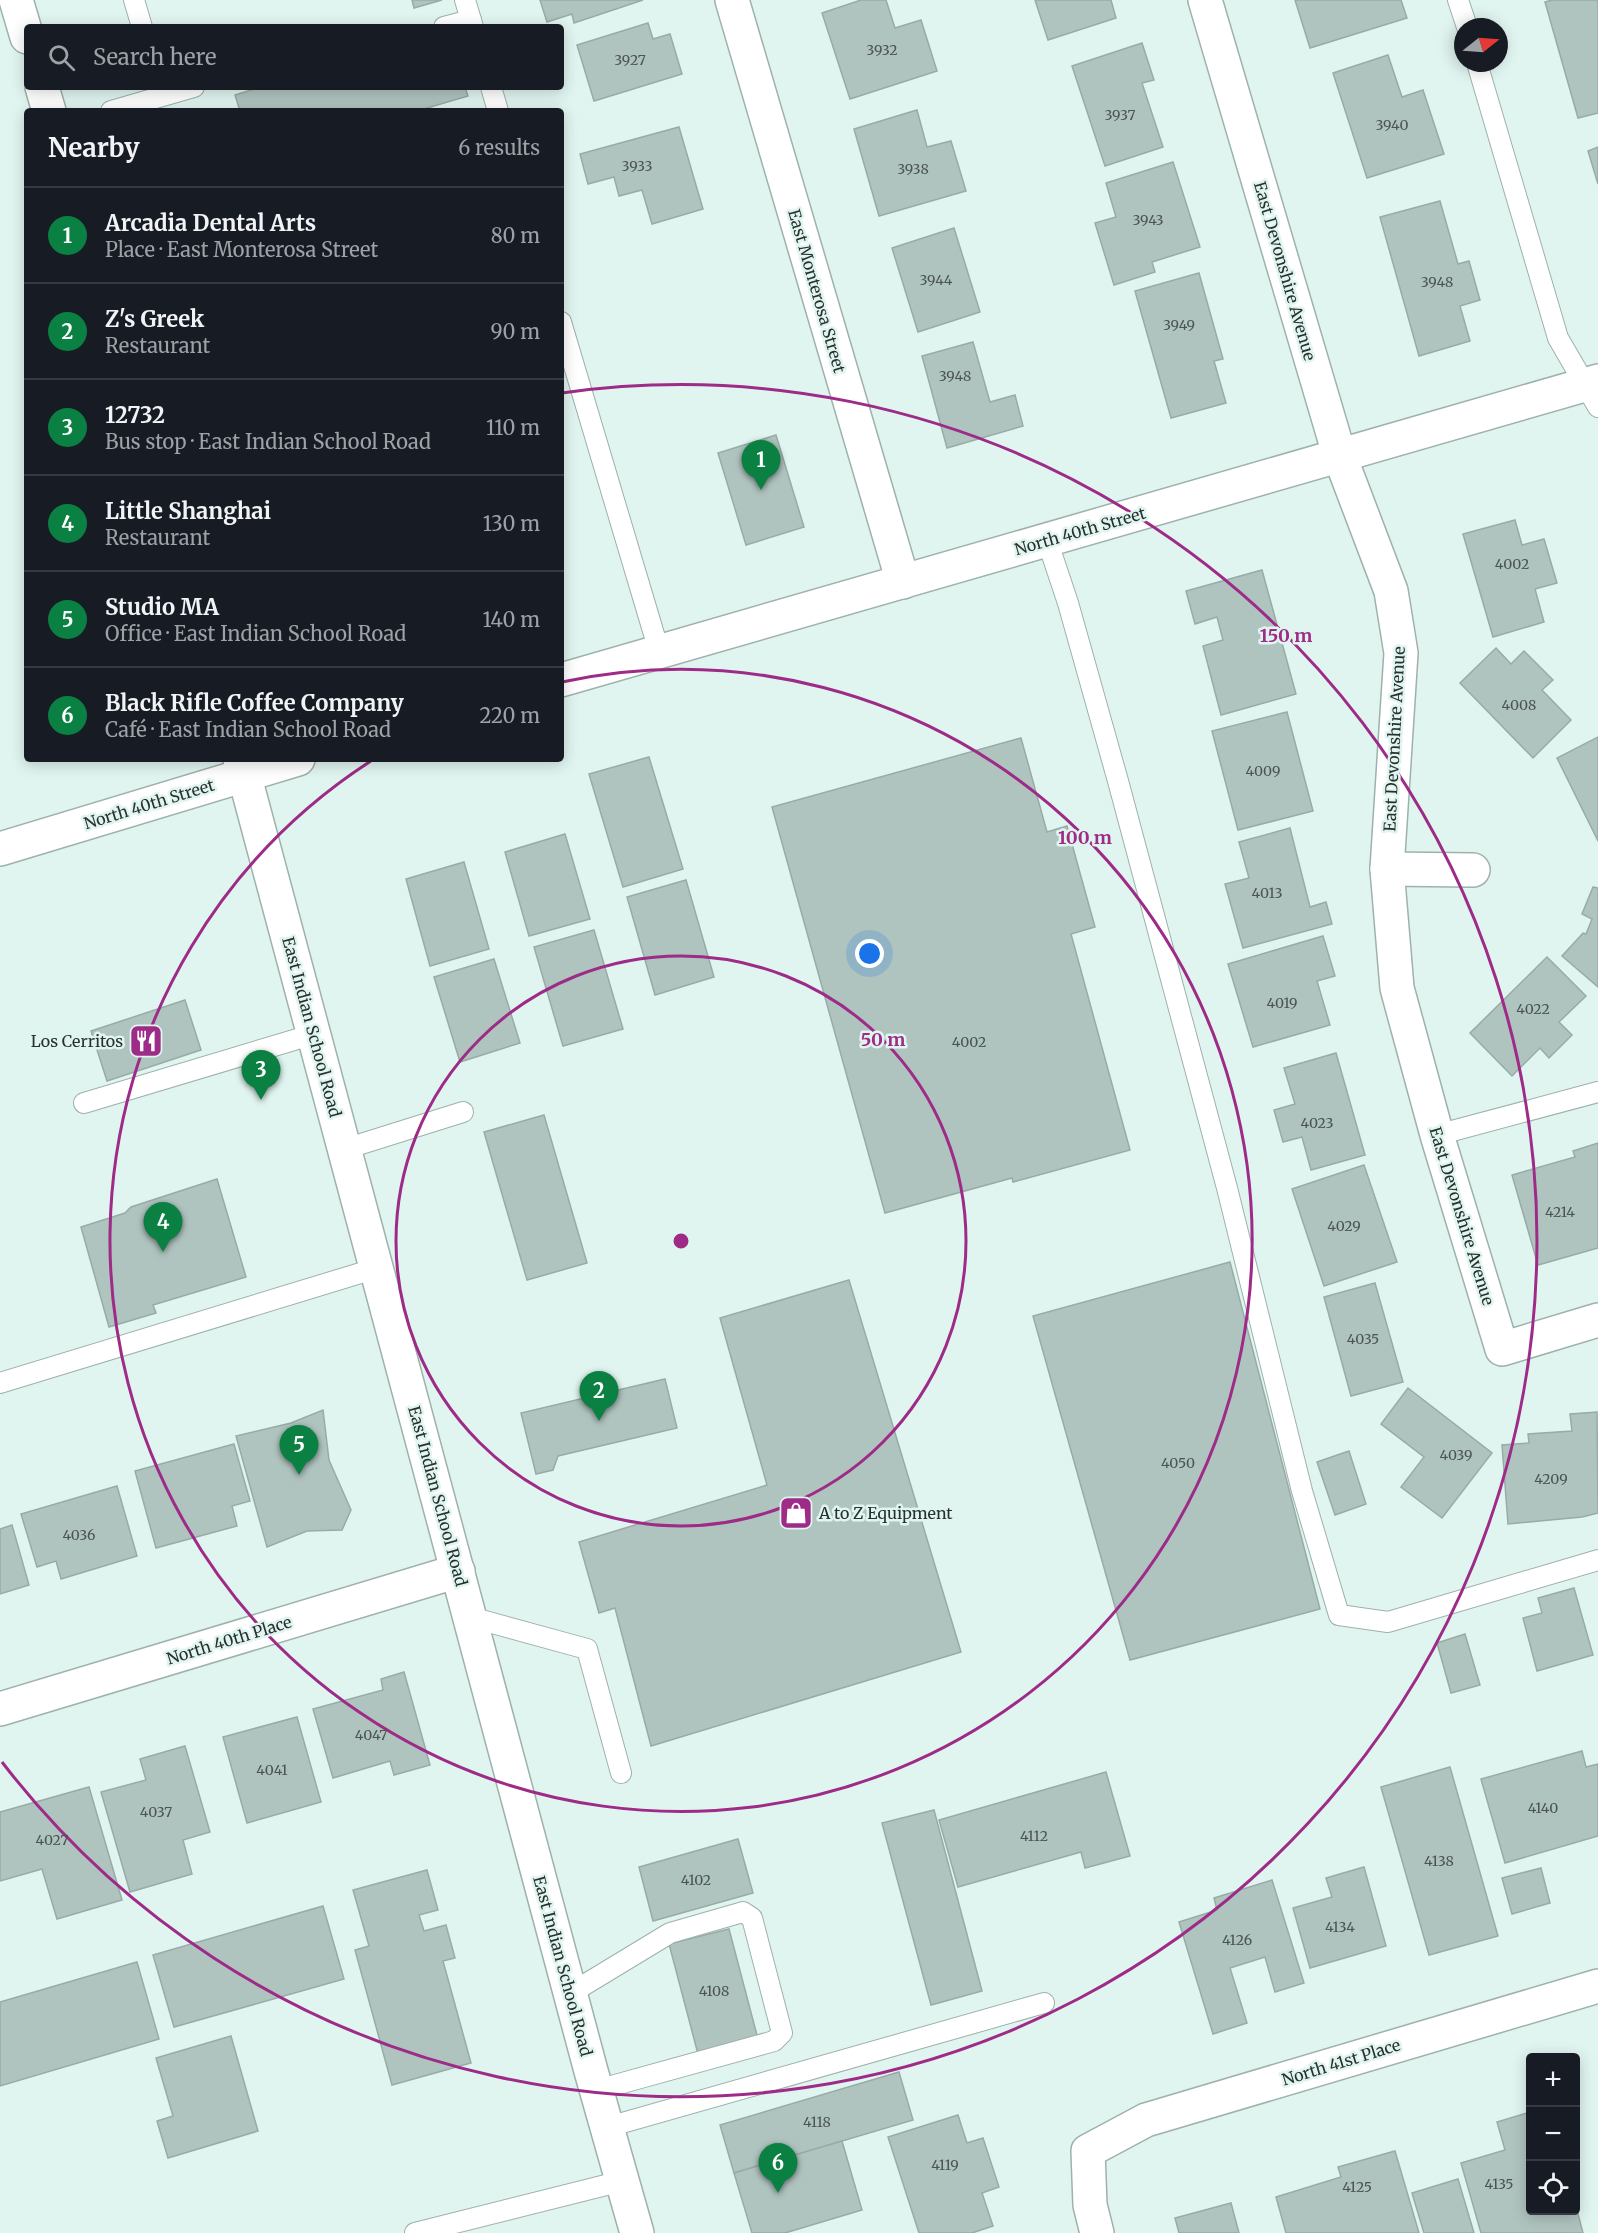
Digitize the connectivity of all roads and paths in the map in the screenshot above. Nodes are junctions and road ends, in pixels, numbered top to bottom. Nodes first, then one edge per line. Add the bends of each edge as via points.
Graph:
1 (16, 0) edge
2 (134, 0) edge
3 (465, 0) edge
4 (732, 0) edge
5 (1205, 0) edge
6 (1458, 0) edge
7 (1464, 18) edge
8 (472, 23) edge
9 (141, 24) edge
10 (24, 27) edge
11 (1481, 72) edge
12 (43, 90) edge
13 (186, 90) edge
14 (492, 90) edge
15 (163, 98) edge
16 (48, 108) edge
17 (123, 108) edge
18 (497, 108) edge
19 (564, 332) edge
20 (1594, 391) edge
21 (1339, 454) junction
22 (1047, 540) junction
23 (903, 582) junction
24 (659, 651) junction
25 (564, 679) edge
26 (277, 762) edge
27 (242, 767) edge
28 (0, 849) edge
29 (1387, 868) junction
30 (1473, 870) dead end
31 (314, 1034) junction
32 (1598, 1092) edge
33 (84, 1103) dead end
34 (463, 1112) dead end
35 (1437, 1135) junction
36 (345, 1149) junction
37 (377, 1268) junction
38 (1598, 1320) edge
39 (0, 1383) edge
40 (1598, 1560) edge
41 (458, 1571) junction
42 (470, 1617) junction
43 (0, 1709) edge
44 (621, 1773) dead end
45 (1598, 1986) edge
46 (571, 1993) junction
47 (1044, 2003) dead end
48 (597, 2090) junction
49 (608, 2127) junction
50 (622, 2181) junction
51 (415, 2233) edge
52 (637, 2233) edge
53 (1097, 2233) edge

1 - 10 street
2 - 9 lane
3 - 8 lane
4 - 23 street, East Monterosa Street
5 - 21 street, East Devonshire Avenue
6 - 7 lane
11 - 20 lane via 1558,338
12 - 16 street
13 - 15 lane
14 - 18 lane
15 - 17 lane
19 - 24 lane
20 - 21 street, North 40th Street
21 - 22 street, North 40th Street
21 - 29 street, East Devonshire Avenue via 1391,591 1401,653
22 - 23 street, North 40th Street
22 - 40 lane via 1118,781 1227,1188 1302,1491 1339,1615 1388,1622
23 - 24 street, North 40th Street
24 - 25 street, North 40th Street
26 - 27 street, North 40th Street
27 - 28 street, North 40th Street
27 - 31 street, East Indian School Road
29 - 30 street
29 - 35 street, East Devonshire Avenue via 1397,987
31 - 33 lane
31 - 36 street, East Indian School Road
32 - 35 lane
34 - 36 lane
35 - 38 street, East Devonshire Avenue via 1502,1349
36 - 37 street, East Indian School Road
37 - 39 lane
37 - 41 street, East Indian School Road
41 - 42 street, East Indian School Road
41 - 43 street, North 40th Place
42 - 44 lane via 587,1649
42 - 46 street, East Indian School Road
45 - 53 street, North 41st Place via 1146,2120 1088,2151 1090,2205
46 - 48 street, East Indian School Road
46 - 48 lane via 670,1933 743,1912 752,1918 782,2033 774,2041
47 - 49 lane
48 - 49 street, East Indian School Road
49 - 50 street, East Indian School Road
50 - 51 lane
50 - 52 street, East Indian School Road

